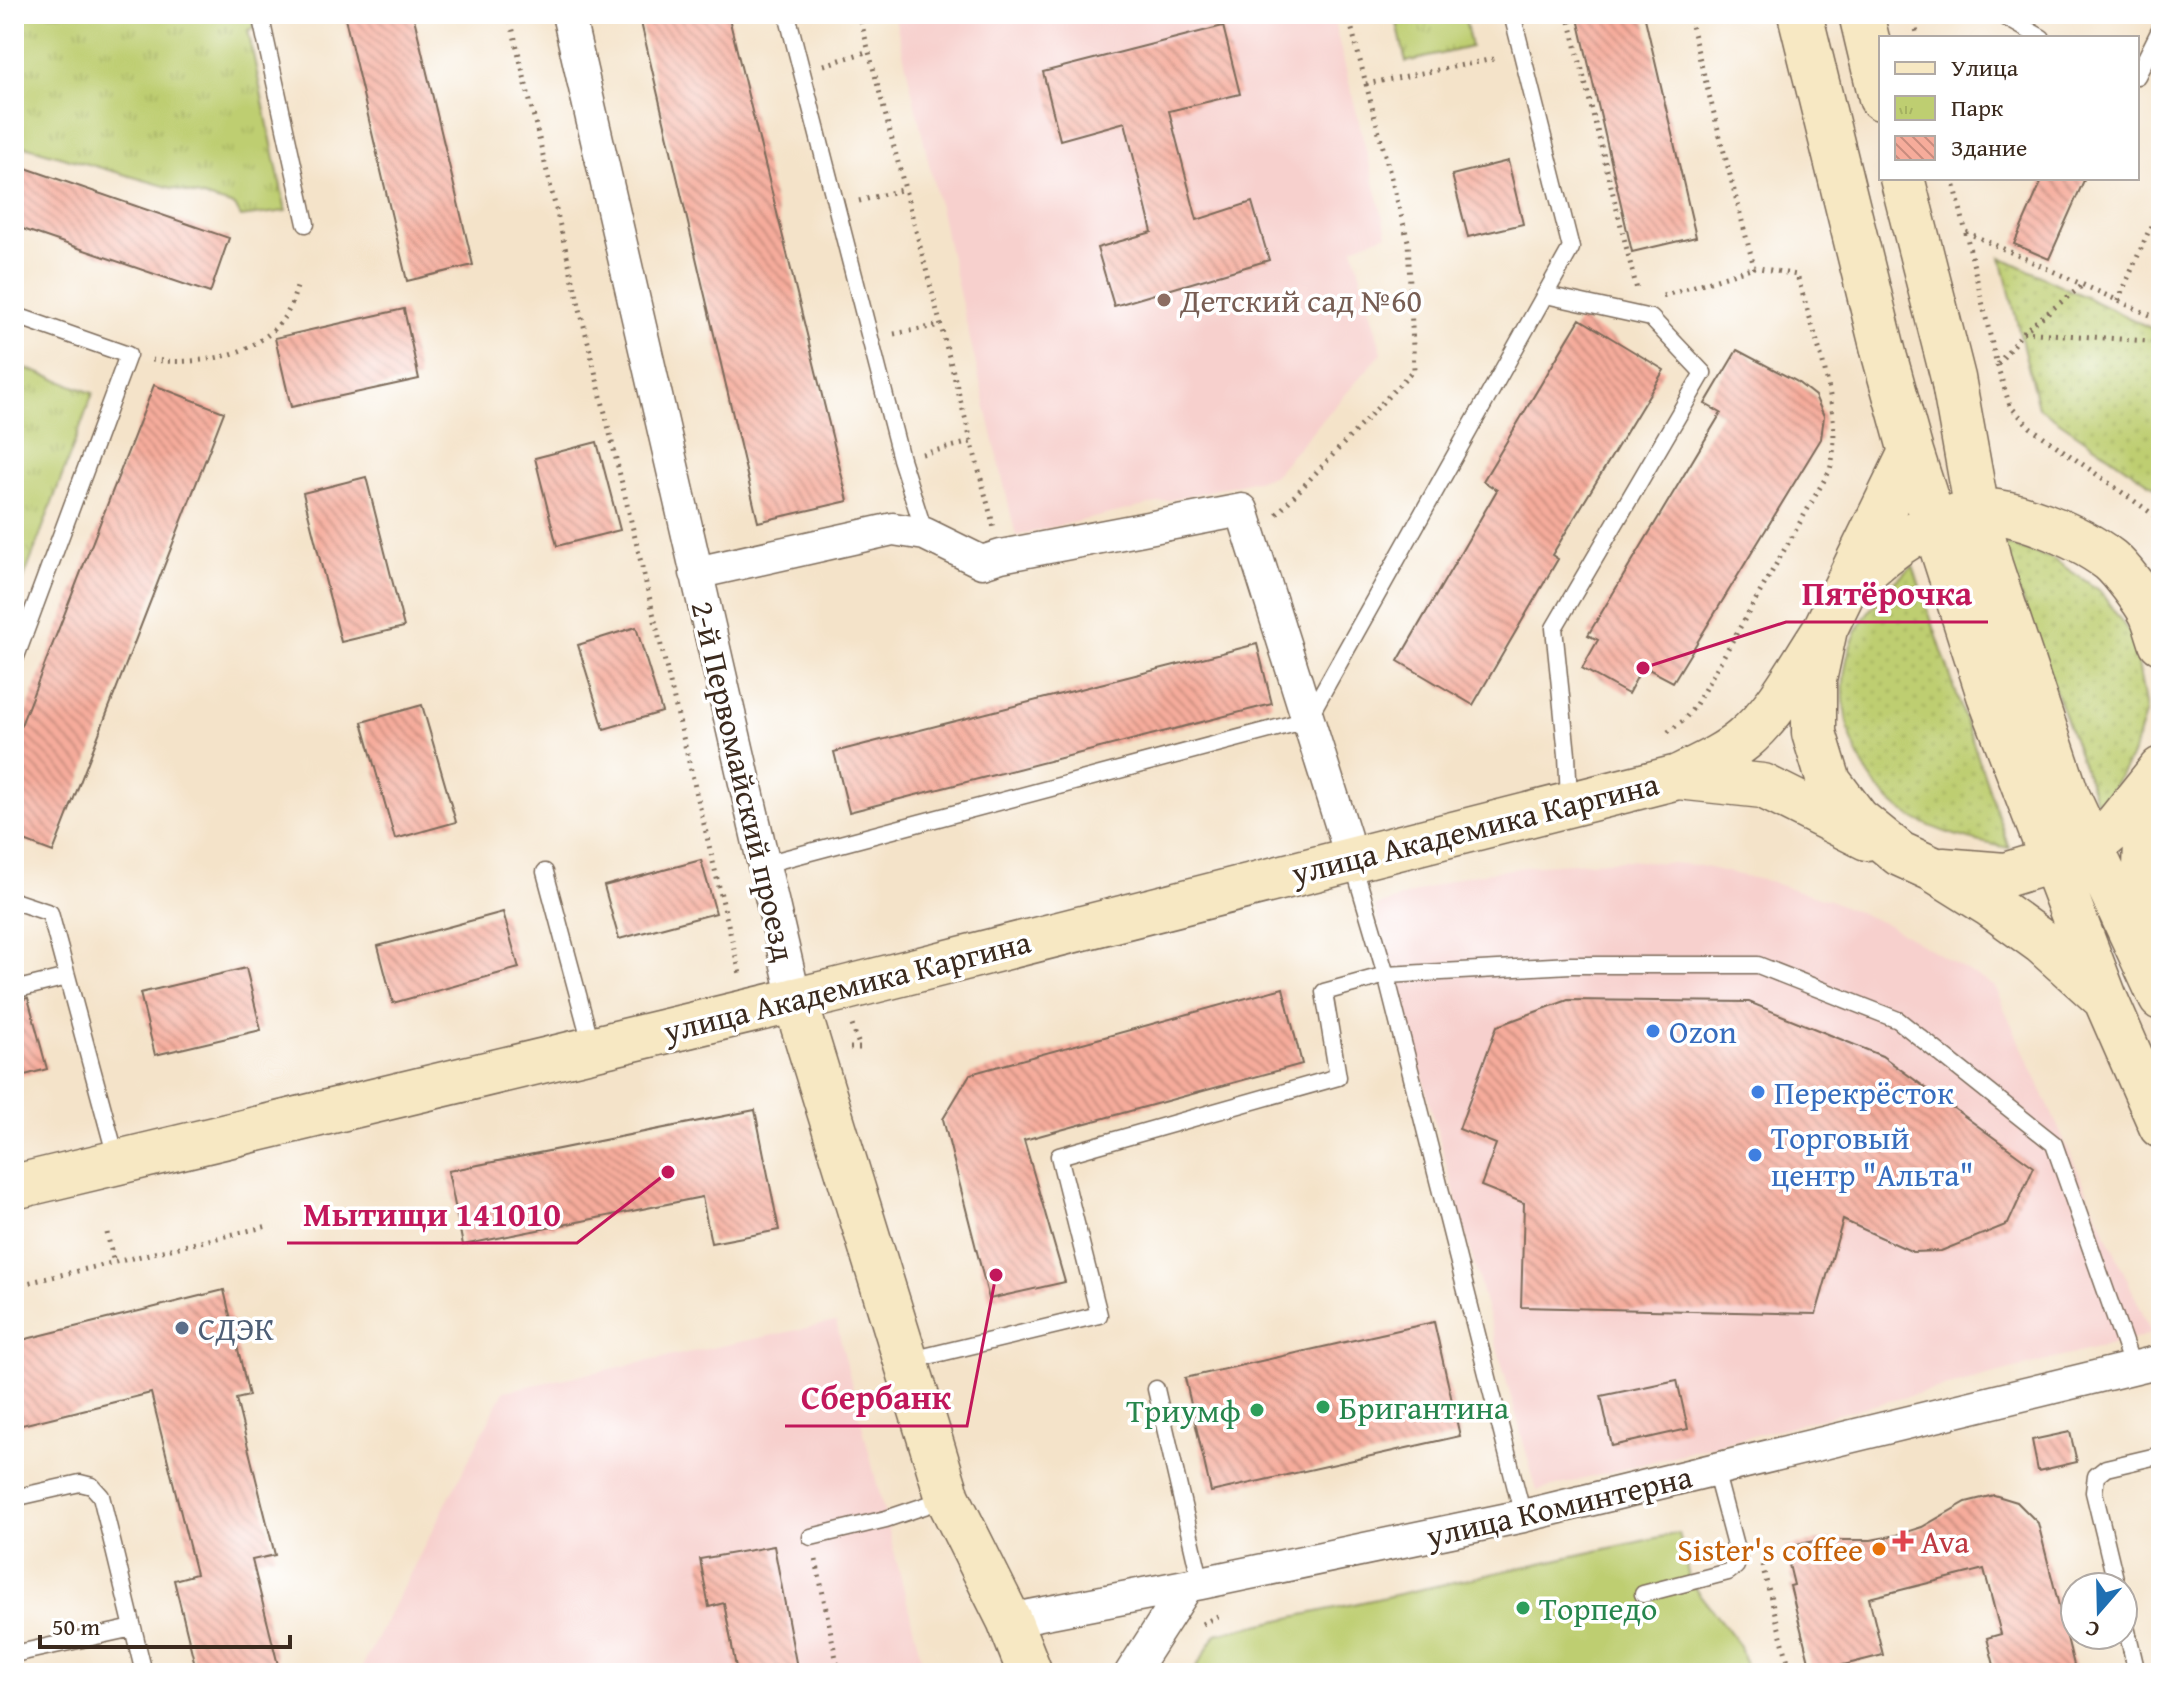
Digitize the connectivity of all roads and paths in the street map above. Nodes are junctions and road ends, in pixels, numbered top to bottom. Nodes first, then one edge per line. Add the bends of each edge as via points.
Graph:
1 (260, 14) edge
2 (509, 14) edge
3 (568, 14) edge
4 (787, 14) edge
5 (859, 14) edge
6 (1348, 14) edge
7 (1512, 14) edge
8 (1568, 14) edge
9 (1688, 14) edge
10 (1800, 14) edge
11 (1861, 14) edge
12 (1913, 14) edge
13 (2000, 14) edge
14 (2161, 28) edge
15 (1918, 36) edge
16 (2038, 36) edge
17 (869, 51) junction
18 (1522, 54) junction
19 (802, 72) junction
20 (2139, 72) edge
21 (1366, 84) junction
22 (1879, 90) edge
23 (1903, 180) edge
24 (1953, 180) edge
25 (905, 189) junction
26 (2161, 203) edge
27 (837, 207) junction
28 (306, 224) dead end
29 (1966, 232) junction
30 (1754, 267) junction
31 (2083, 285) junction
32 (297, 287) dead end
33 (1546, 295) junction
34 (1655, 299) dead end
35 (2118, 301) junction
36 (1640, 304) dead end
37 (14, 315) edge
38 (2161, 320) edge
39 (941, 325) junction
40 (2023, 332) junction
41 (871, 339) junction
42 (2161, 342) edge
43 (128, 355) junction
44 (1997, 365) junction
45 (971, 442) junction
46 (1967, 443) junction
47 (1911, 452) junction
48 (901, 459) junction
49 (1977, 511) junction
50 (2161, 520) edge
51 (1935, 521) junction
52 (925, 534) junction
53 (2068, 536) junction
54 (1250, 541) junction
55 (1001, 556) junction
56 (2111, 561) junction
57 (696, 573) junction
58 (2161, 597) edge
59 (1834, 612) junction
60 (2161, 642) edge
61 (14, 662) edge
62 (1307, 720) junction
63 (1668, 732) dead end
64 (2161, 769) edge
65 (1678, 777) junction
66 (2161, 778) edge
67 (1569, 804) junction
68 (2072, 856) junction
69 (1352, 859) junction
70 (1916, 862) junction
71 (765, 864) junction
72 (545, 872) dead end
73 (14, 901) edge
74 (733, 953) dead end
75 (1386, 975) junction
76 (67, 977) junction
77 (2154, 982) edge
78 (14, 990) edge
79 (2105, 998) junction
80 (795, 1000) junction
81 (592, 1049) junction
82 (2161, 1126) edge
83 (117, 1163) junction
84 (14, 1187) edge
85 (268, 1226) dead end
86 (107, 1233) dead end
87 (114, 1263) junction
88 (14, 1286) edge
89 (905, 1361) junction
90 (2147, 1365) edge
91 (1156, 1389) dead end
92 (2161, 1455) edge
93 (1715, 1470) junction
94 (14, 1498) edge
95 (948, 1498) junction
96 (1523, 1516) junction
97 (811, 1537) joint
98 (1759, 1554) dead end
99 (2113, 1571) edge
100 (1194, 1584) junction
101 (1643, 1594) dead end
102 (1009, 1620) junction
103 (133, 1628) junction
104 (2132, 1651) edge
105 (14, 1654) edge
106 (144, 1673) edge
107 (839, 1673) edge
108 (1030, 1673) edge
109 (1131, 1673) edge
110 (1791, 1673) edge
111 (2137, 1673) edge

1 - 28 lane
2 - 74 path
3 - 57 street, 2-й Первомайский проезд
4 - 19 lane
5 - 17 path
6 - 21 path
7 - 18 lane
8 - 36 path
9 - 30 path
10 - 47 street
11 - 22 street
12 - 15 path
13 - 16 lane
14 - 20 lane
17 - 19 path
17 - 25 path
18 - 21 path
18 - 33 lane via 1571,248
19 - 27 lane
21 - 54 path via 1408,241 1414,369
23 - 46 street
24 - 29 path
25 - 27 path
25 - 39 path
26 - 35 path
27 - 41 lane
29 - 31 path
29 - 44 path
30 - 34 path
30 - 63 path via 1797,275 1833,408 1836,448 1830,470 1695,706
31 - 35 path
31 - 40 path
32 - 43 path via 285,316 263,339 238,352 178,363
33 - 62 lane
33 - 67 lane via 1651,318 1703,373 1554,628
35 - 38 path
37 - 43 lane
39 - 41 path
39 - 45 path
40 - 42 path
40 - 44 path
41 - 48 lane
43 - 61 lane
44 - 50 path via 2010,406 2030,427
45 - 48 path
45 - 55 path
46 - 49 street
46 - 53 street via 2012,491
47 - 51 street
47 - 59 street
48 - 52 lane
49 - 51 street
49 - 53 street via 2014,515
49 - 68 street via 2067,795
51 - 59 street via 1885,551
51 - 68 street via 1989,695
52 - 55 street via 982,562
52 - 57 street via 893,529
53 - 56 street
54 - 55 street via 1242,510
54 - 62 street
56 - 58 street
56 - 60 street via 2151,612
57 - 71 street, 2-й Первомайский проезд
59 - 65 street via 1771,711 1744,740
59 - 70 street via 1814,680 1814,733 1829,782 1857,819
62 - 69 street
62 - 71 lane
64 - 68 street via 2113,829
65 - 67 street, улица Академика Каргина
65 - 70 street via 1763,786
66 - 77 street via 2146,842 2143,922
67 - 69 street, улица Академика Каргина
68 - 70 street via 2005,875
68 - 77 street
68 - 79 street
69 - 75 lane
69 - 80 street, улица Академика Каргина
70 - 79 street via 1989,904
71 - 80 street, 2-й Первомайский проезд
72 - 81 lane
73 - 76 lane via 50,913
75 - 89 lane via 1324,992 1338,1077 1059,1156 1099,1315
75 - 90 lane via 1571,965 1758,965 1898,1020 2054,1144
75 - 96 lane
76 - 78 lane
76 - 83 lane
79 - 82 street
80 - 81 street, улица Академика Каргина
80 - 89 street, 2-й Первомайский проезд
81 - 83 street, улица Академика Каргина
83 - 84 street, улица Академика Каргина
85 - 87 path
86 - 87 path
87 - 88 path
89 - 95 street, 2-й Первомайский проезд
90 - 93 street, улица Коминтерна
91 - 100 lane
92 - 99 lane via 2106,1468 2096,1476 2094,1492
93 - 96 street, улица Коминтерна
93 - 101 lane via 1736,1566
94 - 103 lane via 80,1483 92,1486 101,1496
95 - 97 lane
95 - 102 street, 2-й Первомайский проезд
96 - 100 street, улица Коминтерна
97 - 107 path
98 - 110 path
100 - 102 street, улица Коминтерна
100 - 109 street
102 - 108 street
103 - 105 lane
103 - 106 lane
104 - 111 lane

